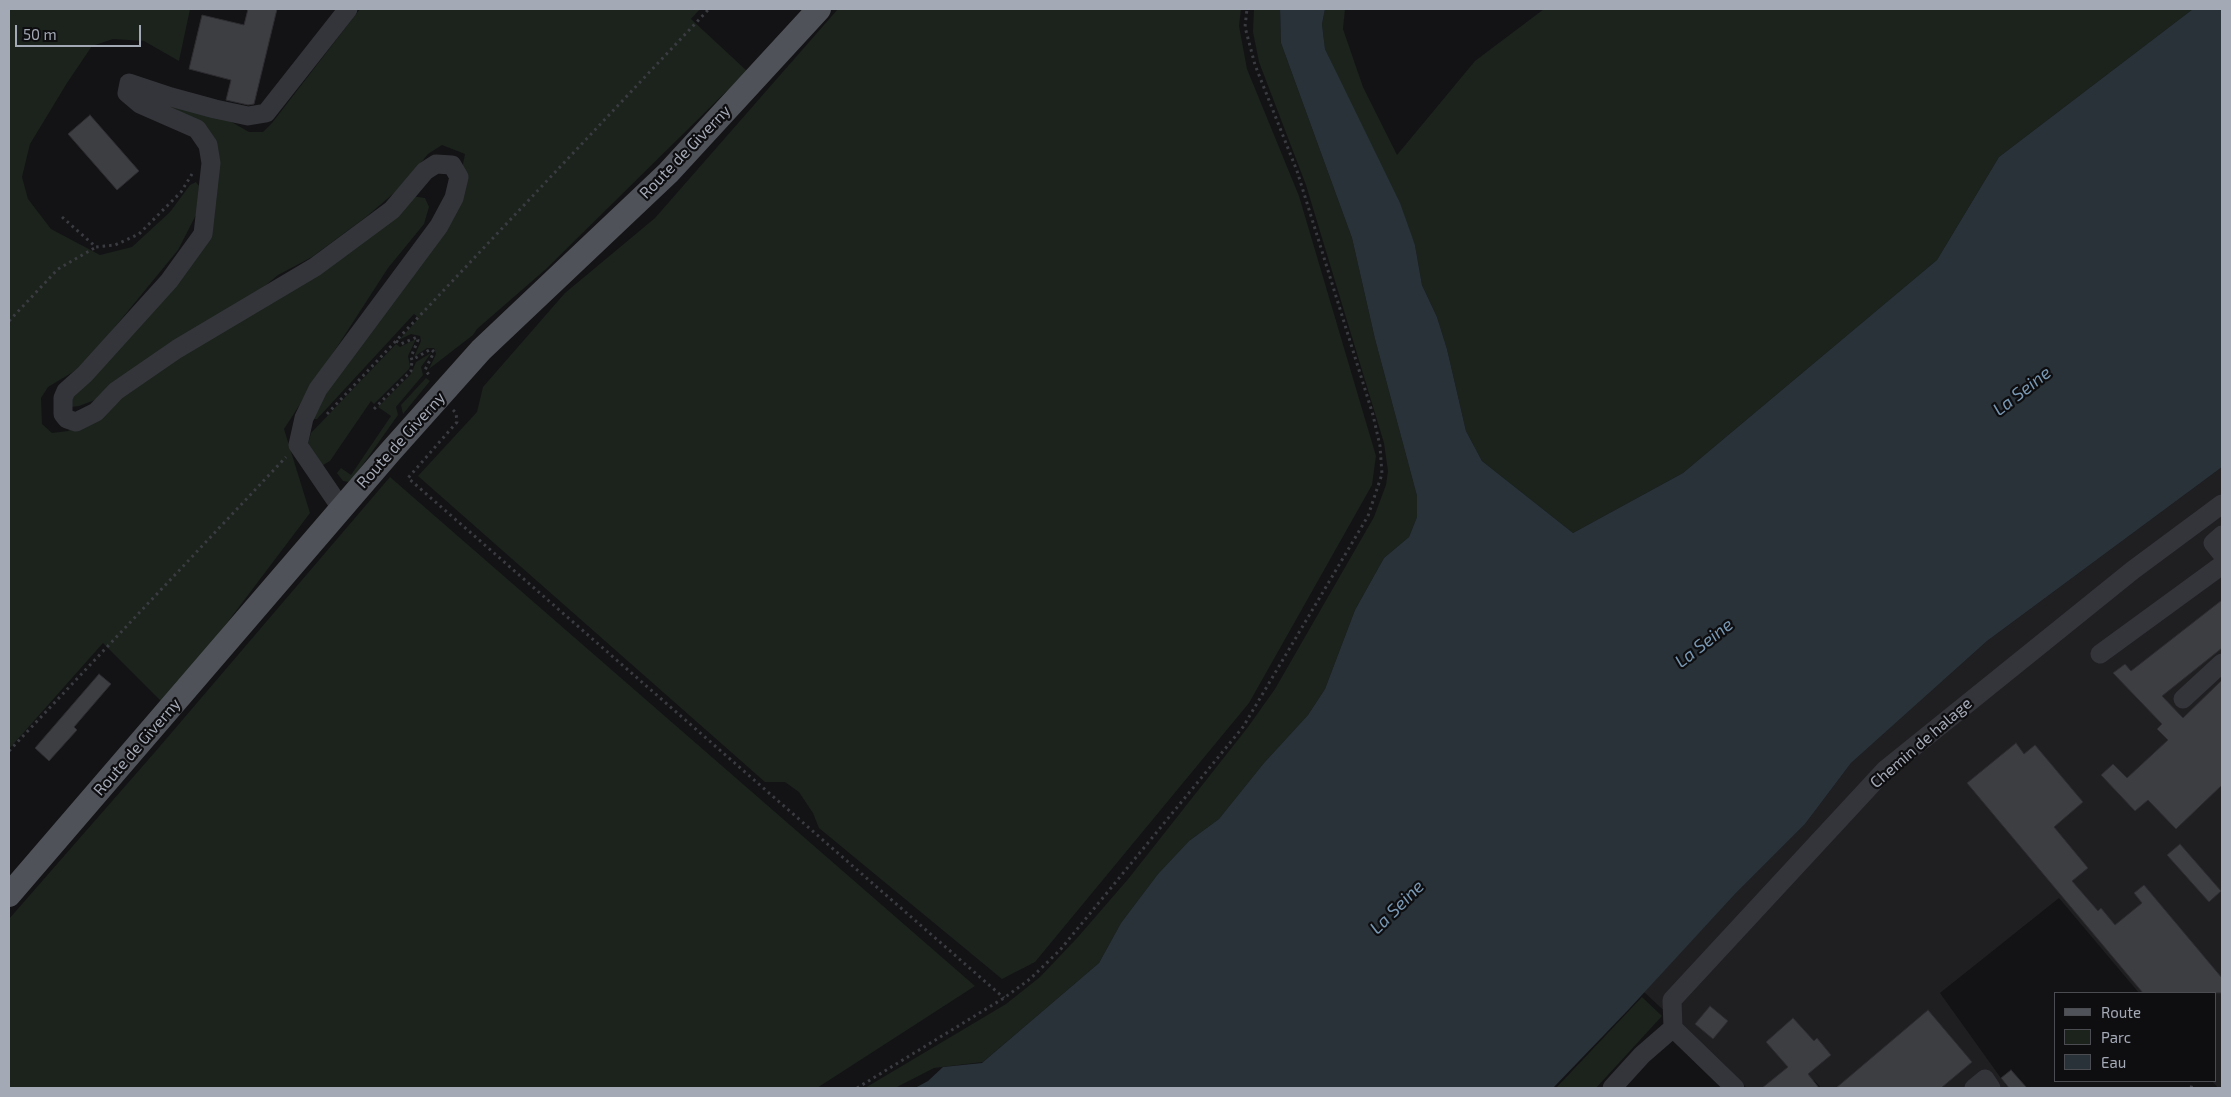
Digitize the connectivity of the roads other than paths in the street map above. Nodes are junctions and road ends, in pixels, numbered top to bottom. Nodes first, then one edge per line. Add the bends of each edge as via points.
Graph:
1 (348, 9) edge
2 (819, 9) edge
3 (2222, 504) edge
4 (341, 508) junction
5 (2222, 535) edge
6 (2222, 554) edge
7 (2222, 565) edge
8 (2100, 654) dead end
9 (2222, 663) edge
10 (2182, 698) dead end
11 (9, 895) edge
12 (1673, 1028) junction
13 (1612, 1088) edge
14 (1735, 1088) edge
15 (1974, 1088) edge
16 (1991, 1088) edge

1 - 4 street via 266,113 248,116 215,109 129,83 127,93 140,104 197,130 208,145 211,163 203,234 169,281 63,398 63,414 67,419 76,422 96,412 116,391 177,349 315,267 392,210 436,164 452,165 459,177 454,198 439,226 318,388 304,418 298,445
2 - 4 main road, Route de Giverny via 668,173 481,350
3 - 12 street, Chemin de halage via 2133,570 1885,770 1672,1000
4 - 11 main road, Route de Giverny
5 - 6 street via 2213,543
7 - 8 street
9 - 10 street
12 - 13 street
12 - 14 street
15 - 16 street via 1985,1079

